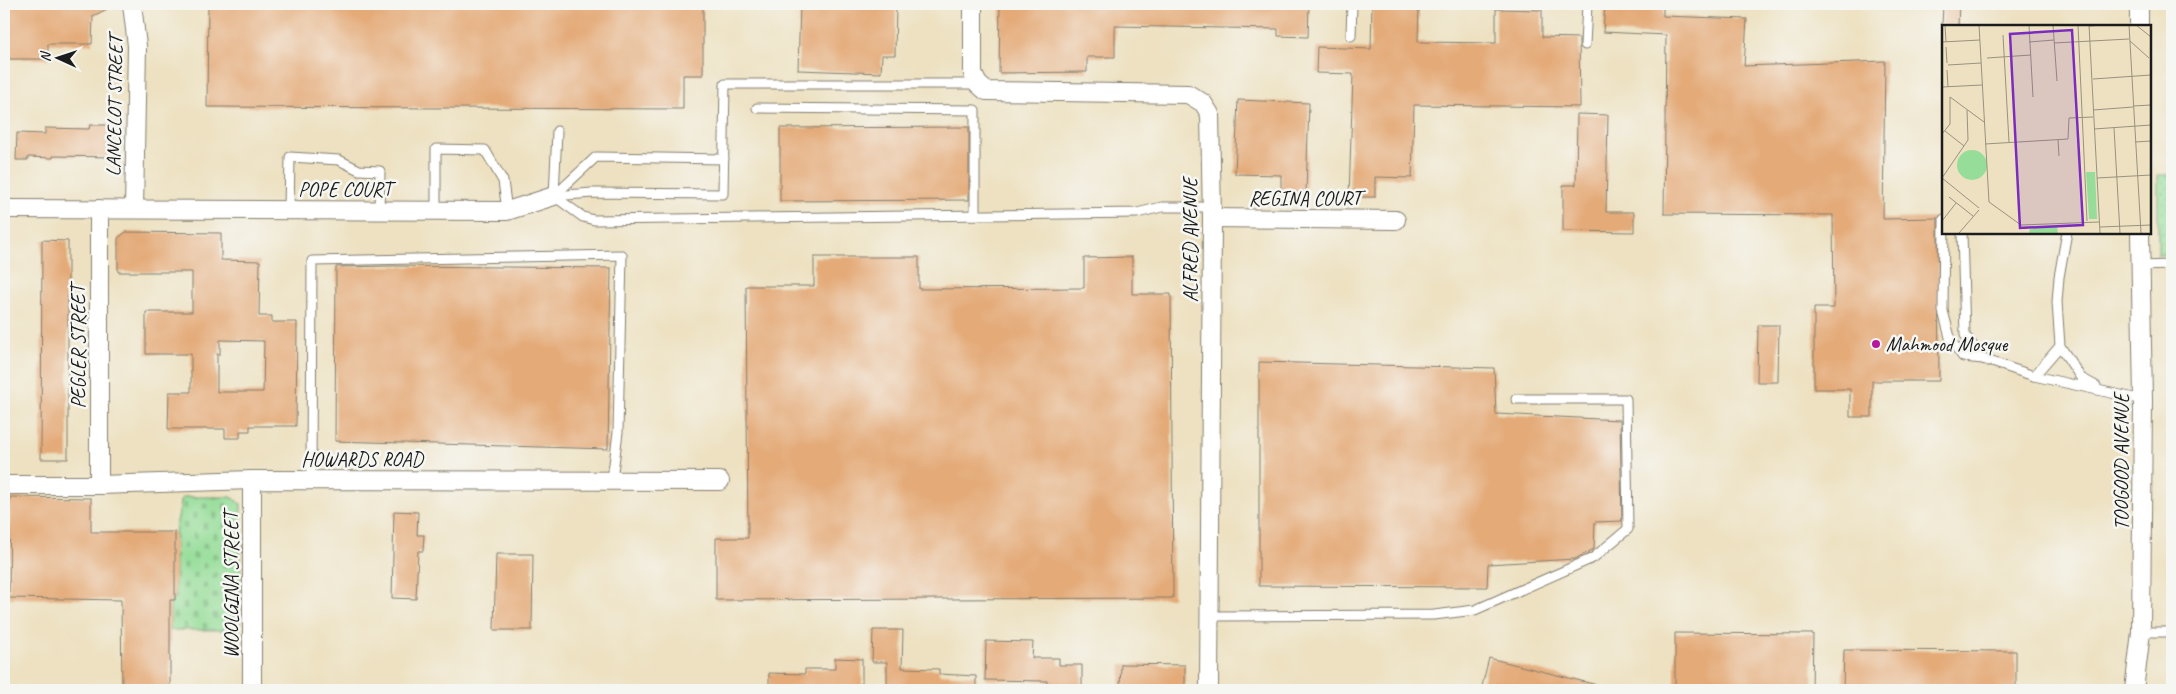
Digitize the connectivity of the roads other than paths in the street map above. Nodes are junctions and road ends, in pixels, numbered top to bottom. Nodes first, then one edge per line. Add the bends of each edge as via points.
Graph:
1 (132, 4) edge
2 (973, 4) edge
3 (1352, 4) edge
4 (1587, 4) edge
5 (2139, 4) edge
6 (2139, 25) edge
7 (1351, 36) dead end
8 (1586, 45) dead end
9 (978, 84) junction
10 (757, 108) dead end
11 (557, 131) dead end
12 (724, 159) junction
13 (554, 196) junction
14 (4, 209) edge
15 (99, 209) junction
16 (134, 209) junction
17 (289, 210) junction
18 (379, 211) junction
19 (436, 211) junction
20 (507, 211) junction
21 (1212, 213) junction
22 (975, 215) junction
23 (1396, 220) dead end
24 (1944, 234) edge
25 (1963, 234) edge
26 (2067, 234) edge
27 (2140, 234) edge
28 (2172, 265) edge
29 (2140, 266) junction
30 (2060, 346) junction
31 (1983, 359) junction
32 (2034, 376) junction
33 (2106, 392) junction
34 (1516, 398) dead end
35 (2143, 400) junction
36 (252, 480) junction
37 (311, 480) junction
38 (612, 480) junction
39 (720, 481) dead end
40 (4, 485) edge
41 (99, 485) junction
42 (1210, 616) junction
43 (2141, 632) junction
44 (2172, 632) edge
45 (252, 690) edge
46 (1209, 690) edge
47 (2134, 690) edge

1 - 16 street, LANCELOT STREET via 137,46
2 - 9 street via 973,74
3 - 7 lane
4 - 8 lane
5 - 6 street
9 - 12 lane via 725,84
9 - 21 street, ALFRED AVENUE via 986,91 1188,94 1203,103 1210,114
10 - 22 lane via 975,110
11 - 13 lane
12 - 13 lane via 596,157
12 - 13 lane via 723,194 592,193
13 - 20 street, POPE COURT
13 - 22 lane via 582,217 594,220
14 - 15 street, POPE COURT
15 - 16 street, POPE COURT
15 - 41 street, PEGLER STREET
16 - 17 street, POPE COURT
17 - 18 street, POPE COURT
17 - 18 lane via 290,157 339,160 359,170 380,171
18 - 19 street, POPE COURT
19 - 20 street, POPE COURT
19 - 20 lane via 436,149 485,150 503,181
21 - 22 lane via 1162,207 1137,213
21 - 23 street, REGINA COURT
21 - 42 street, ALFRED AVENUE
24 - 31 lane via 1943,311 1951,341 1963,356
25 - 31 lane via 1965,335
26 - 30 lane via 2058,285
27 - 29 street, TOOGOOD AVENUE
28 - 29 lane
29 - 35 street, TOOGOOD AVENUE
30 - 32 lane
30 - 33 lane via 2081,378
31 - 32 lane
32 - 33 lane
33 - 35 lane
34 - 42 lane via 1626,399 1628,529 1593,558 1475,610 1434,615
35 - 43 street, TOOGOOD AVENUE
36 - 37 street, HOWARDS ROAD
36 - 41 street, HOWARDS ROAD
36 - 45 street, WOOLGINA STREET
37 - 38 street, HOWARDS ROAD
37 - 38 lane via 312,261 622,256 618,432
38 - 39 street, HOWARDS ROAD
40 - 41 street, HOWARDS ROAD
42 - 46 street, ALFRED AVENUE
43 - 44 lane
43 - 47 street, TOOGOOD AVENUE

